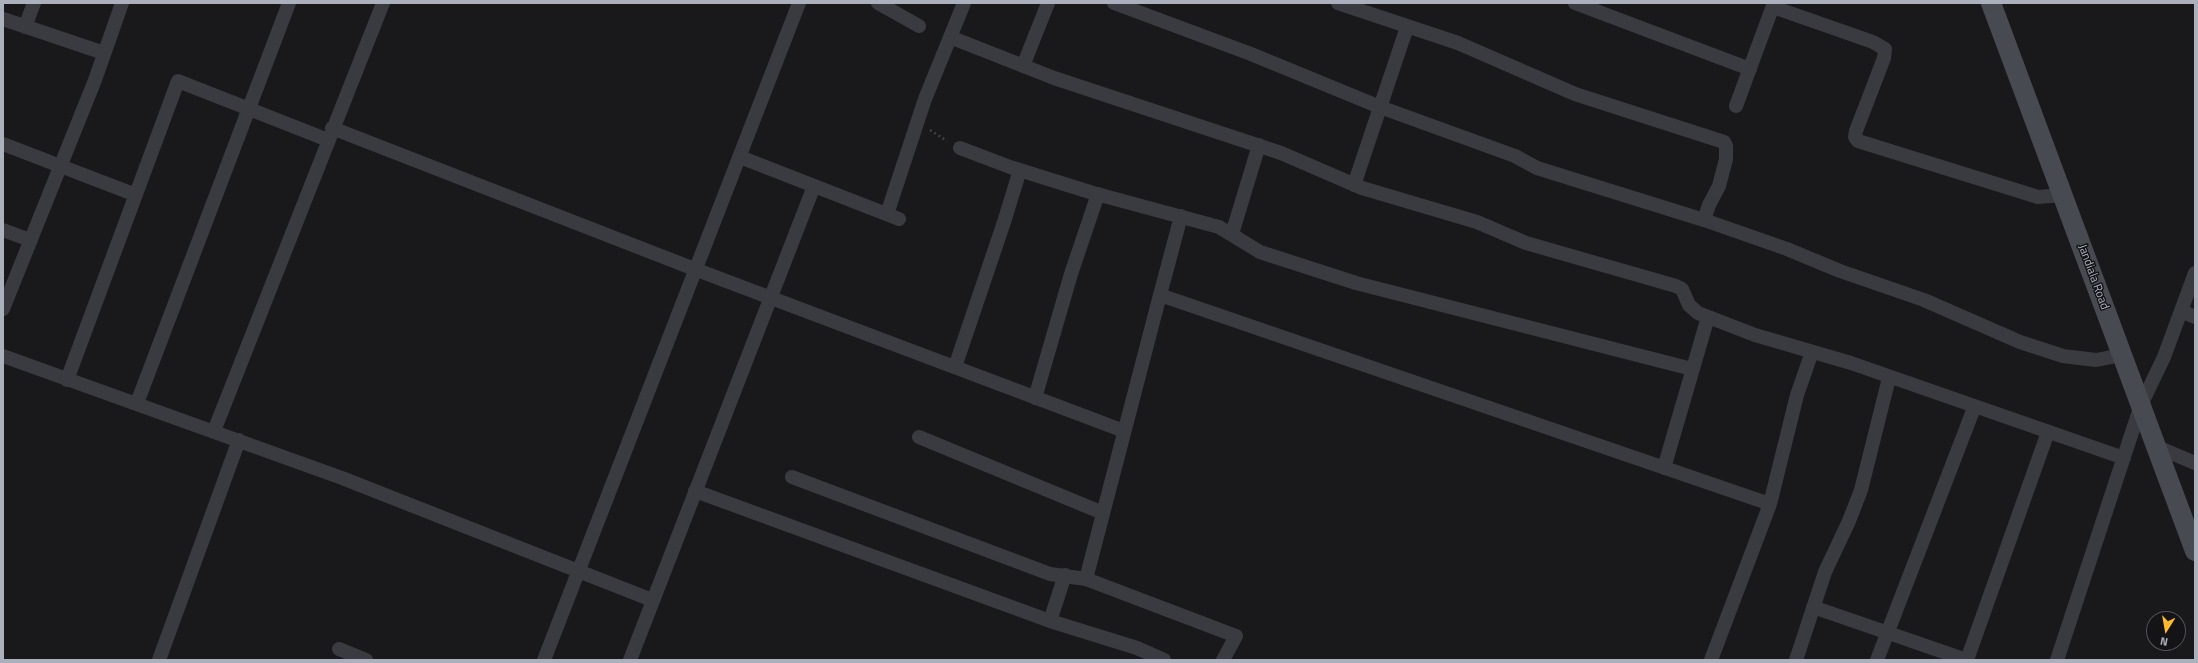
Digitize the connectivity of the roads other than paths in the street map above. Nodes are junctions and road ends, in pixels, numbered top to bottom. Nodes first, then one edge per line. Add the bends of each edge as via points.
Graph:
1 (34, 3) edge
2 (122, 3) edge
3 (289, 3) edge
4 (384, 3) edge
5 (799, 3) edge
6 (878, 3) edge
7 (964, 3) edge
8 (1048, 3) edge
9 (1114, 3) edge
10 (1338, 3) edge
11 (1575, 3) edge
12 (1991, 3) edge
13 (1773, 5) edge
14 (3, 19) edge
15 (919, 26) dead end
16 (26, 27) junction
17 (1407, 27) junction
18 (950, 37) junction
19 (104, 53) junction
20 (1022, 66) junction
21 (1750, 69) junction
22 (1736, 106) dead end
23 (1380, 107) junction
24 (249, 109) junction
25 (330, 134) junction
26 (3, 144) edge
27 (1259, 145) junction
28 (960, 148) road end
29 (740, 158) junction
30 (59, 165) junction
31 (1020, 170) junction
32 (1354, 185) junction
33 (814, 186) junction
34 (1098, 194) junction
35 (136, 195) junction
36 (2063, 195) junction
37 (1181, 216) junction
38 (1704, 220) junction
39 (3, 230) edge
40 (1232, 234) junction
41 (30, 240) junction
42 (697, 270) junction
43 (2195, 273) edge
44 (1160, 295) junction
45 (769, 298) junction
46 (3, 309) edge
47 (2181, 311) junction
48 (1708, 317) junction
49 (2195, 317) edge
50 (1812, 352) junction
51 (2122, 355) junction
52 (3, 356) edge
53 (955, 367) junction
54 (1692, 369) junction
55 (1889, 378) junction
56 (67, 380) junction
57 (1035, 398) junction
58 (137, 403) junction
59 (2141, 406) junction
60 (1974, 408) junction
61 (214, 431) junction
62 (1124, 432) junction
63 (2048, 432) junction
64 (919, 437) dead end
65 (239, 440) junction
66 (2157, 448) junction
67 (2124, 458) junction
68 (2195, 463) edge
69 (1664, 468) junction
70 (792, 477) dead end
71 (695, 491) junction
72 (1770, 504) junction
73 (1103, 513) junction
74 (2195, 551) edge
75 (579, 570) junction
76 (1065, 575) junction
77 (1086, 579) junction
78 (652, 600) junction
79 (1813, 607) junction
80 (1050, 622) junction
81 (1888, 632) junction
82 (338, 649) dead end
83 (159, 660) edge
84 (366, 660) edge
85 (544, 660) edge
86 (630, 660) edge
87 (1164, 660) edge
88 (1224, 660) edge
89 (1711, 660) edge
90 (1796, 660) edge
91 (1877, 660) edge
92 (1967, 660) edge
93 (2057, 660) edge

1 - 16 street
2 - 19 street
3 - 24 street
4 - 25 street
5 - 29 street
6 - 15 street
7 - 18 street
8 - 20 street
9 - 23 street via 1251,54
10 - 17 street
11 - 21 street
12 - 36 main road, Jandiala Road
13 - 21 street
13 - 36 street via 1873,42 1885,49 1884,58 1856,131 1855,137 1858,141 2038,197
14 - 16 street
16 - 19 street
17 - 23 street
17 - 38 street via 1458,42 1575,94 1724,142 1726,152 1719,186
18 - 20 street
18 - 33 street via 917,122 893,216
19 - 30 street
20 - 27 street
21 - 22 street
23 - 32 street
23 - 38 street via 1515,156 1537,168
24 - 25 street
24 - 35 street via 178,81
24 - 58 street
25 - 42 street
25 - 61 street
26 - 30 street
27 - 32 street
27 - 40 street
28 - 31 street
29 - 33 street
29 - 42 street
30 - 35 street
30 - 41 street
31 - 34 street
31 - 53 street
32 - 48 street via 1477,222 1526,243 1676,286 1686,294 1689,305
33 - 45 street
34 - 37 street
34 - 57 street via 1071,274
35 - 56 street
36 - 51 main road, Jandiala Road
37 - 40 street via 1219,227
37 - 44 street
38 - 51 street via 1924,300 2020,342 2063,356 2096,360
39 - 41 street
40 - 54 street via 1260,252 1356,283
41 - 46 street
42 - 45 street
42 - 75 street
43 - 47 street
44 - 62 street
44 - 69 street
45 - 53 street
45 - 71 street
47 - 49 street
47 - 59 street via 2164,357
48 - 50 street via 1754,335
48 - 54 street
50 - 55 street
50 - 72 street via 1797,395
51 - 59 main road, Jandiala Road
52 - 56 street
53 - 57 street
54 - 69 street
55 - 60 street
55 - 79 street via 1861,490 1825,572
56 - 58 street
57 - 62 street
58 - 61 street
59 - 66 main road, Jandiala Road
59 - 67 street
60 - 63 street
60 - 81 street
61 - 65 street
62 - 73 street
63 - 67 street
63 - 92 street
64 - 73 street
65 - 75 street
65 - 83 street
66 - 68 street
66 - 74 main road, Jandiala Road
67 - 93 street
69 - 72 street
70 - 76 street via 1050,574
71 - 78 street
71 - 80 street
72 - 89 street
73 - 77 street
75 - 78 street
75 - 85 street
76 - 77 street
76 - 80 street
77 - 88 street via 1236,636
78 - 86 street
79 - 81 street
79 - 90 street
80 - 87 street via 1137,648
81 - 91 street
81 - 92 street
82 - 84 street

